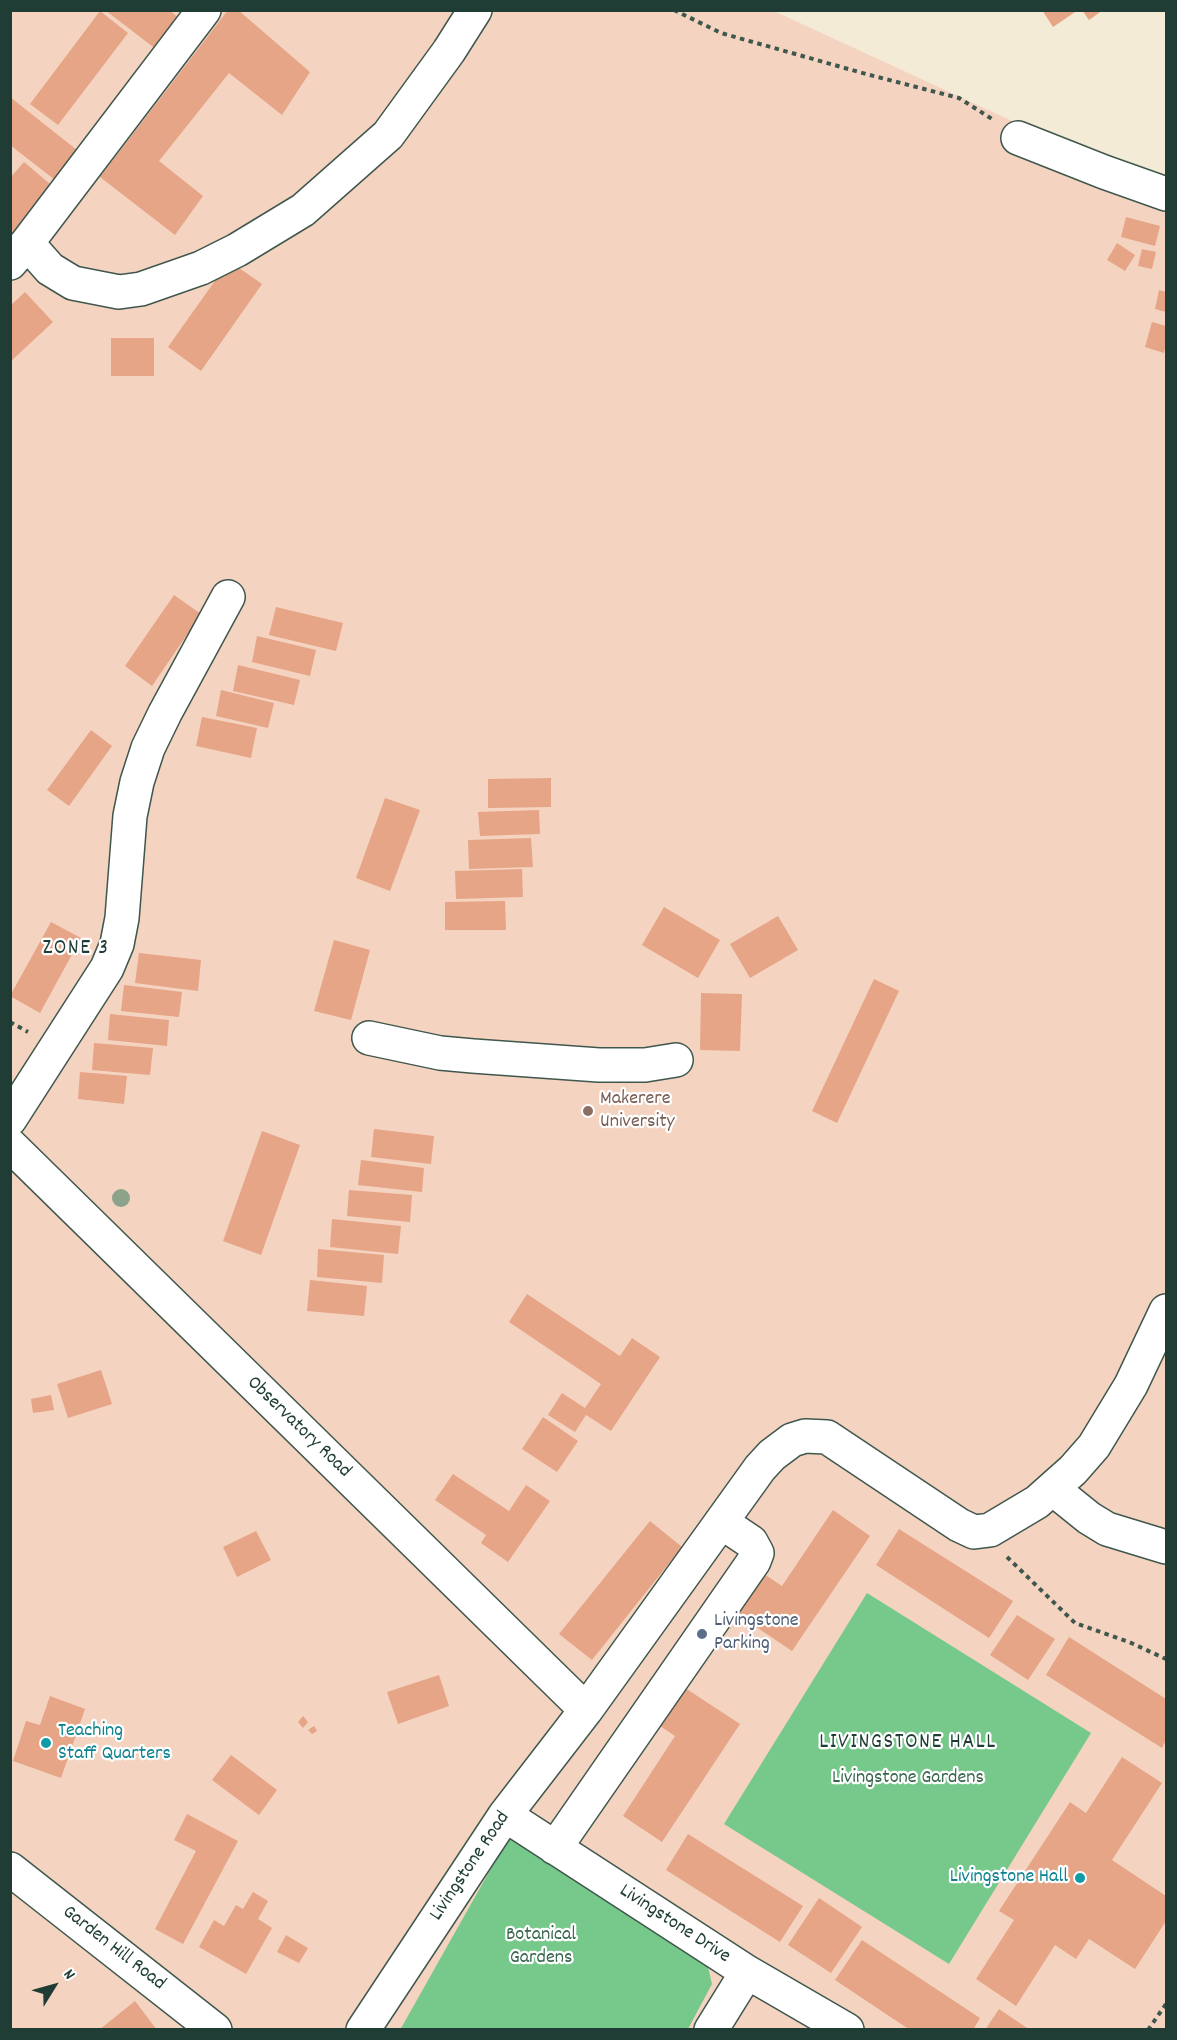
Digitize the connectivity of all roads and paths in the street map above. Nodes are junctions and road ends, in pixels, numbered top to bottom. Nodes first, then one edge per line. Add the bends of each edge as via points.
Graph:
1 (204, 10) edge
2 (475, 10) edge
3 (674, 10) edge
4 (1018, 138) joint
5 (1167, 194) edge
6 (19, 253) edge
7 (228, 597) dead end
8 (369, 1038) dead end
9 (676, 1060) dead end
10 (10, 1119) edge
11 (10, 1145) edge
12 (1167, 1311) edge
13 (1053, 1489) junction
14 (721, 1522) junction
15 (981, 1532) junction
16 (1167, 1547) edge
17 (1167, 1659) edge
18 (586, 1710) junction
19 (505, 1815) junction
20 (555, 1848) junction
21 (13, 1877) edge
22 (747, 1972) junction
23 (1167, 2004) edge
24 (200, 2023) edge
25 (363, 2030) edge
26 (711, 2030) edge
27 (847, 2030) edge
28 (1148, 2030) edge

1 - 6 lane
2 - 6 lane via 387,135 303,210 237,250 201,268 141,289 119,292 73,283
3 - 4 path via 721,33 959,98
4 - 5 lane
7 - 10 lane via 148,748 130,816 122,918 107,968
8 - 9 lane via 440,1053 484,1057 599,1065
11 - 18 lane, Observatory Road
12 - 13 lane via 1116,1413 1094,1446
13 - 15 lane via 1023,1512
13 - 16 lane via 1107,1529
14 - 15 lane, Livingstone Road via 772,1455 792,1440 818,1436 838,1443 959,1525
14 - 18 lane, Livingstone Road
14 - 20 lane via 751,1542 757,1554 754,1561
15 - 17 path via 1075,1623
18 - 19 lane, Livingstone Road
19 - 20 lane, Livingstone Drive
19 - 25 lane, Livingstone Road
20 - 22 lane, Livingstone Drive
21 - 24 lane, Garden Hill Road
22 - 26 lane
22 - 27 lane, Livingstone Drive
23 - 28 path

